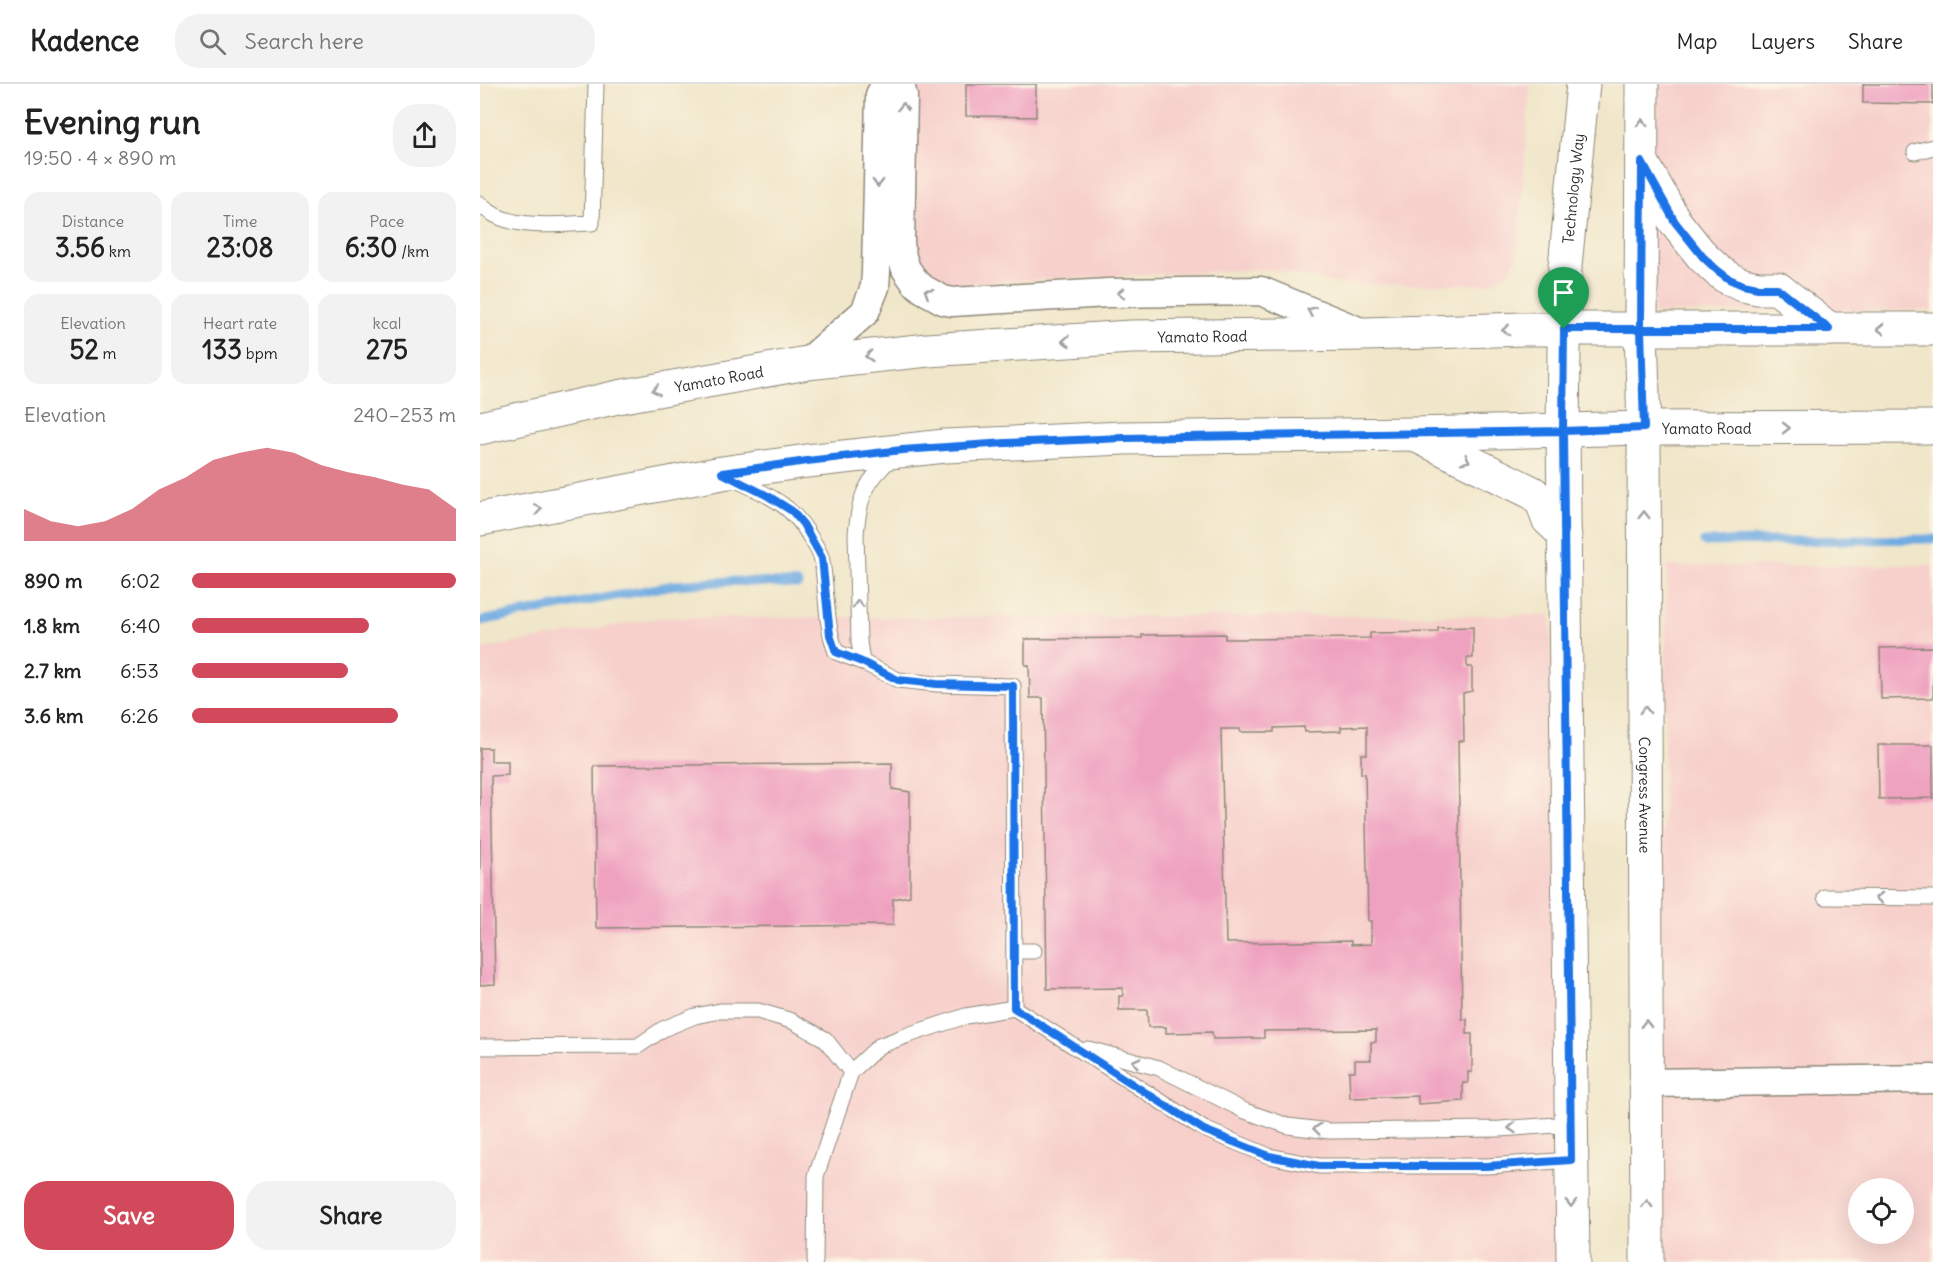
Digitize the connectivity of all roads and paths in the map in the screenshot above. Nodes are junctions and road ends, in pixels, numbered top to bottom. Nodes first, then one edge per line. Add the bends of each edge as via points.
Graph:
1 (596, 84) edge
2 (886, 84) edge
3 (900, 84) edge
4 (1583, 84) edge
5 (1642, 84) edge
6 (1933, 147) edge
7 (1915, 152) dead end
8 (1642, 162) junction
9 (480, 204) edge
10 (1564, 329) junction
11 (1641, 329) junction
12 (1829, 329) junction
13 (1933, 329) edge
14 (1365, 334) junction
15 (807, 363) junction
16 (1933, 427) edge
17 (480, 428) edge
18 (1644, 428) junction
19 (1563, 431) junction
20 (1413, 434) junction
21 (902, 450) junction
22 (722, 473) junction
23 (480, 519) edge
24 (1565, 535) junction
25 (862, 662) junction
26 (1825, 897) dead end
27 (1933, 898) edge
28 (1015, 951) junction
29 (1034, 951) dead end
30 (1014, 1008) junction
31 (1074, 1045) junction
32 (480, 1047) edge
33 (851, 1072) junction
34 (1933, 1079) edge
35 (1647, 1083) junction
36 (1570, 1124) junction
37 (1571, 1160) junction
38 (815, 1262) edge
39 (1572, 1262) edge
40 (1647, 1262) edge

1 - 9 lane via 592,223 518,224
2 -> 15 street via 880,95 872,299 865,312
14 -> 3 street via 1261,291 1108,293 952,302 932,295 906,269 901,250
4 - 10 main road, Technology Way via 1565,266
8 -> 5 main road
6 - 7 lane
8 - 11 main road
8 - 12 main road via 1675,222 1717,270 1743,285 1777,288
10 - 11 main road, Yamato Road
10 -> 14 main road, Yamato Road
10 - 19 main road
11 - 12 main road, Yamato Road
11 - 18 main road, Congress Avenue
13 -> 12 main road, Yamato Road
14 -> 15 main road, Yamato Road via 1131,337 928,350
15 -> 17 main road, Yamato Road via 618,397
18 -> 16 main road, Yamato Road
18 - 19 main road, Yamato Road
35 -> 18 main road, Congress Avenue
19 - 20 main road, Yamato Road
19 - 24 main road
20 - 21 main road, Yamato Road via 1123,438
20 -> 24 main road via 1533,493 1543,504 1548,519
21 - 22 main road, Yamato Road
25 -> 21 lane via 856,534 860,501 882,467
23 -> 22 main road, Yamato Road
22 - 25 lane via 792,511 803,524 822,558 830,635 836,652
24 - 36 main road
25 - 28 lane via 898,680 1013,686
27 -> 26 lane
28 - 29 lane
28 - 30 lane
30 - 31 lane
30 - 33 lane via 966,1016 898,1038 879,1046
36 -> 31 lane via 1330,1131 1288,1126 1245,1111 1159,1068
31 - 37 lane via 1204,1130 1269,1156 1319,1166 1487,1166
32 - 33 lane via 638,1046 663,1029 695,1016 720,1011 758,1011 792,1021 825,1040
33 - 38 lane via 816,1176
34 - 35 street
40 -> 35 main road, Congress Avenue
36 - 37 main road
37 -> 39 main road

